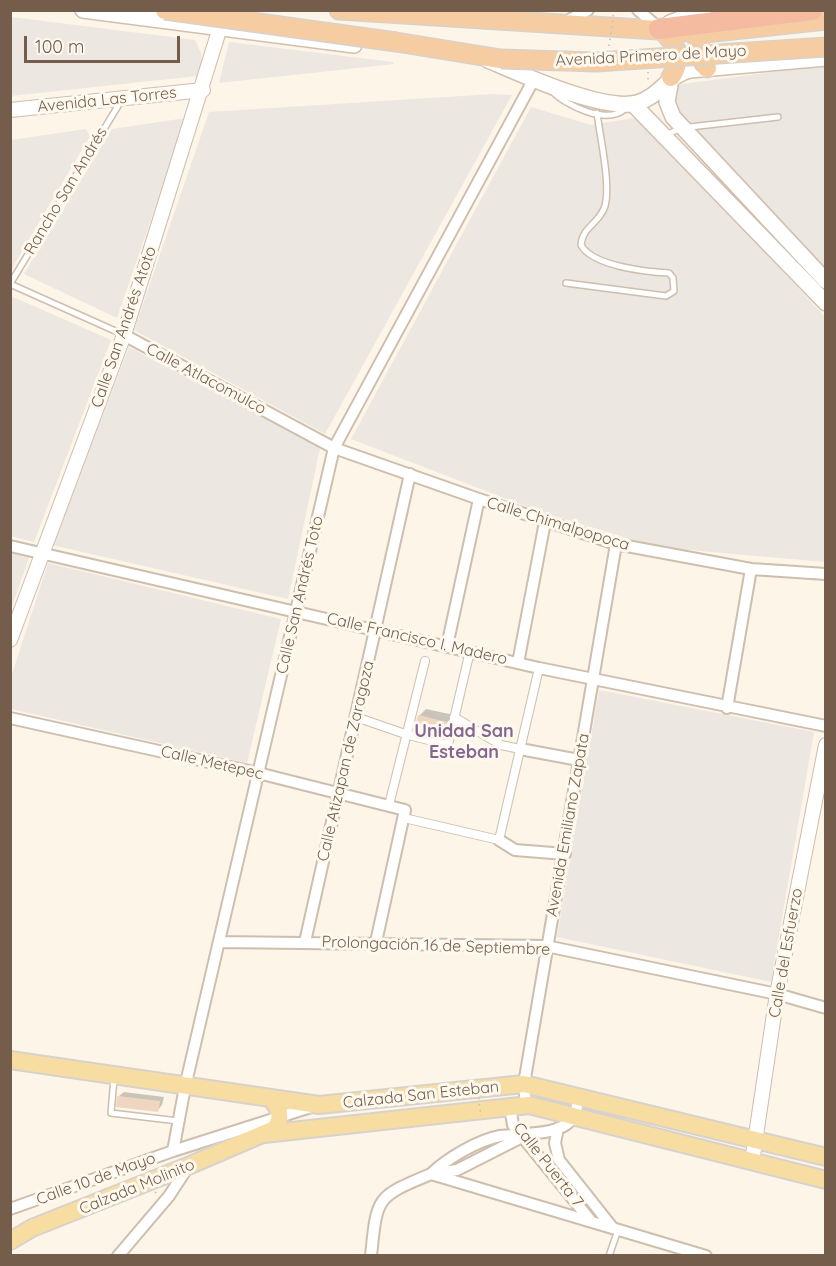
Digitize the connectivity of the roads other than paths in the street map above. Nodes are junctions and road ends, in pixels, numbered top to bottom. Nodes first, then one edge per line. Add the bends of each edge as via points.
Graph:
1 (83, 10) edge
2 (165, 10) edge
3 (225, 10) edge
4 (339, 10) edge
5 (588, 10) edge
6 (638, 10) edge
7 (812, 10) edge
8 (358, 12) edge
9 (825, 20) edge
10 (706, 22) edge
11 (198, 25) junction
12 (546, 25) junction
13 (221, 28) junction
14 (659, 28) junction
15 (825, 46) edge
16 (428, 48) junction
17 (214, 52) junction
18 (477, 56) junction
19 (825, 58) edge
20 (707, 68) junction
21 (671, 77) junction
22 (539, 81) junction
23 (203, 90) junction
24 (122, 99) junction
25 (631, 104) junction
26 (10, 110) edge
27 (597, 113) junction
28 (778, 117) dead end
29 (681, 128) junction
30 (664, 136) junction
31 (731, 182) junction
32 (719, 192) junction
33 (778, 231) junction
34 (766, 242) junction
35 (808, 274) junction
36 (825, 280) edge
37 (566, 283) dead end
38 (10, 284) edge
39 (825, 303) edge
40 (124, 335) junction
41 (334, 448) junction
42 (410, 474) junction
43 (479, 499) junction
44 (545, 522) junction
45 (616, 544) junction
46 (10, 546) edge
47 (41, 553) junction
48 (751, 569) junction
49 (825, 574) edge
50 (296, 611) junction
51 (376, 629) junction
52 (10, 640) edge
53 (447, 646) junction
54 (470, 651) junction
55 (426, 661) dead end
56 (518, 663) junction
57 (539, 668) junction
58 (593, 680) junction
59 (727, 708) junction
60 (356, 717) junction
61 (454, 717) junction
62 (10, 718) edge
63 (825, 726) edge
64 (405, 734) junction
65 (825, 745) edge
66 (520, 749) junction
67 (579, 760) junction
68 (258, 773) junction
69 (338, 793) junction
70 (389, 805) junction
71 (404, 818) junction
72 (500, 840) junction
73 (565, 854) junction
74 (220, 942) junction
75 (305, 942) junction
76 (376, 942) junction
77 (546, 946) junction
78 (777, 994) junction
79 (825, 1008) edge
80 (10, 1060) edge
81 (115, 1076) junction
82 (524, 1084) junction
83 (185, 1087) junction
84 (484, 1087) junction
85 (579, 1097) junction
86 (271, 1099) junction
87 (319, 1105) junction
88 (518, 1106) junction
89 (486, 1113) junction
90 (639, 1113) junction
91 (574, 1116) junction
92 (280, 1118) junction
93 (178, 1121) junction
94 (558, 1128) junction
95 (635, 1132) junction
96 (264, 1134) junction
97 (522, 1137) junction
98 (756, 1142) junction
99 (173, 1150) junction
100 (825, 1157) edge
101 (752, 1162) junction
102 (188, 1166) junction
103 (431, 1174) junction
104 (825, 1180) edge
105 (10, 1209) edge
106 (590, 1220) junction
107 (615, 1229) junction
108 (10, 1241) edge
109 (118, 1256) edge
110 (371, 1256) edge
111 (609, 1256) edge
112 (706, 1256) edge

1 - 11 main road, Avenida Primero de Mayo
2 - 16 highway, Avenida Primero de Mayo, bridge
3 - 13 street, Calle San Andrés Atoto
4 - 8 highway, Avenida Primero de Mayo
5 - 12 street
6 - 14 street
7 - 10 highway
8 - 12 highway, Avenida Primero de Mayo
9 - 10 highway, Avenida Primero de Mayo
10 - 14 highway
10 - 20 highway via 697,51
11 - 13 main road, Avenida Primero de Mayo
11 - 17 street
12 - 14 highway, Avenida Primero de Mayo
13 - 16 main road, Avenida Primero de Mayo via 395,50
13 - 17 street, Calle San Andrés Atoto
14 - 21 highway via 677,49 677,67
15 - 18 highway, Avenida Primero de Mayo, bridge via 596,62
16 - 18 highway, Avenida Primero de Mayo
17 - 23 street, Calle San Andrés Atoto
18 - 22 main road, Avenida Primero de Mayo
19 - 20 main road, Avenida Primero de Mayo
20 - 21 main road, Avenida Primero de Mayo
21 - 25 main road, Avenida Primero de Mayo via 654,95
21 - 29 main road via 668,108
22 - 25 main road, Avenida Primero de Mayo via 607,102
22 - 27 lane via 569,104
22 - 41 street, Calle San Andrés Toto
23 - 24 street, Avenida Las Torres
23 - 40 street, Calle San Andrés Atoto
24 - 26 street, Avenida Las Torres
24 - 38 lane, Rancho San Andrés
25 - 27 lane via 622,112
25 - 30 main road
27 - 37 lane via 606,194 604,207 584,232 581,245 585,252 606,263 669,273 674,291 666,296
28 - 29 lane
29 - 30 lane
29 - 31 main road
30 - 32 main road
31 - 32 street
31 - 33 main road
32 - 34 main road
33 - 34 street
33 - 35 main road
34 - 35 main road
35 - 36 main road
35 - 39 main road
38 - 40 lane, Calle Atlacomulco
40 - 41 street, Calle Atlacomulco
40 - 47 street, Calle San Andrés Atoto
41 - 42 street, Calle Chimalpopoca
41 - 50 street, Calle San Andrés Toto
42 - 43 street, Calle Chimalpopoca
42 - 51 street, Calle Atizapan de Zaragoza
43 - 44 street, Calle Chimalpopoca
43 - 53 street
44 - 45 street, Calle Chimalpopoca
44 - 56 street
45 - 48 street, Calle Chimalpopoca
45 - 58 street, Avenida Emiliano Zapata
46 - 47 street, Calle Francisco I. Madero
47 - 50 street, Calle Francisco I. Madero
47 - 52 street, Calle San Andrés Atoto
48 - 49 street, Calle Chimalpopoca
48 - 59 street
50 - 51 street, Calle Francisco I. Madero
50 - 68 street, Calle San Andrés Toto
51 - 53 street, Calle Francisco I. Madero
51 - 60 street, Calle Atizapan de Zaragoza
53 - 54 street, Calle Francisco I. Madero
54 - 56 street, Calle Francisco I. Madero
54 - 61 street
55 - 64 street
56 - 57 street, Calle Francisco I. Madero
57 - 58 street, Calle Francisco I. Madero
57 - 66 street
58 - 59 street, Calle Francisco I. Madero
58 - 67 street, Avenida Emiliano Zapata
59 - 63 street, Calle Francisco I. Madero
60 - 64 street
60 - 69 street, Calle Atizapan de Zaragoza
61 - 64 street via 448,745
61 - 66 street via 501,745
62 - 68 street, Calle Metepec
64 - 70 street
65 - 78 street, Calle del Esfuerzo
66 - 67 street
66 - 72 street
67 - 73 street, Avenida Emiliano Zapata
68 - 69 street, Calle Metepec
68 - 74 street, Calle San Andrés Toto
69 - 70 street, Calle Metepec
69 - 75 street, Calle Atizapan de Zaragoza
70 - 71 street, Calle Metepec via 405,810
71 - 72 street, Calle Metepec
71 - 76 street
72 - 73 street, Calle Metepec via 515,850
73 - 77 street, Avenida Emiliano Zapata
74 - 75 street, Prolongación 16 de Septiembre
74 - 83 street, Calle San Andrés Toto
75 - 76 street, Prolongación 16 de Septiembre
76 - 77 street, Prolongación 16 de Septiembre
77 - 78 street, Prolongación 16 de Septiembre
77 - 82 street, Avenida Emiliano Zapata
78 - 79 street, Prolongación 16 de Septiembre
78 - 98 street, Calle del Esfuerzo
80 - 81 main road, Calzada San Esteban
81 - 83 main road, Calzada San Esteban
81 - 93 lane via 111,1113
82 - 84 main road, Calzada San Esteban
82 - 85 main road, Calzada San Esteban
82 - 88 street, Avenida Emiliano Zapata
83 - 86 main road, Calzada San Esteban
83 - 93 street, Calle San Andrés Toto
84 - 87 main road, Calzada San Esteban
84 - 89 main road
85 - 90 main road, Calzada San Esteban
85 - 91 street
86 - 87 main road, Calzada San Esteban
86 - 92 main road
87 - 92 street, Calle 10 de Mayo
88 - 89 main road, Calzada San Esteban
88 - 91 main road, Calzada San Esteban
88 - 97 street, Calle Puerta 7 via 513,1125
89 - 96 main road, Calzada San Esteban
90 - 95 main road
90 - 98 main road, Calzada San Esteban
91 - 94 street
91 - 95 main road, Calzada San Esteban
92 - 96 main road via 274,1129
92 - 99 street, Calle 10 de Mayo
93 - 99 street, Calle San Andrés Toto
94 - 97 street
94 - 107 street, Calle Puerta 7 via 555,1143 559,1160
95 - 101 main road, Calzada San Esteban
96 - 102 main road, Calzada Molinito
97 - 103 street via 500,1136 445,1159
97 - 106 street, Calle Puerta 7
98 - 100 main road, Calzada San Esteban
98 - 101 street, Calle del Esfuerzo
99 - 105 street, Calle 10 de Mayo
101 - 104 main road, Calzada San Esteban
102 - 108 main road, Calzada Molinito via 32,1228
102 - 109 street via 169,1197
103 - 106 street
103 - 110 street via 384,1196 376,1210
106 - 107 street
107 - 111 lane
107 - 112 street

